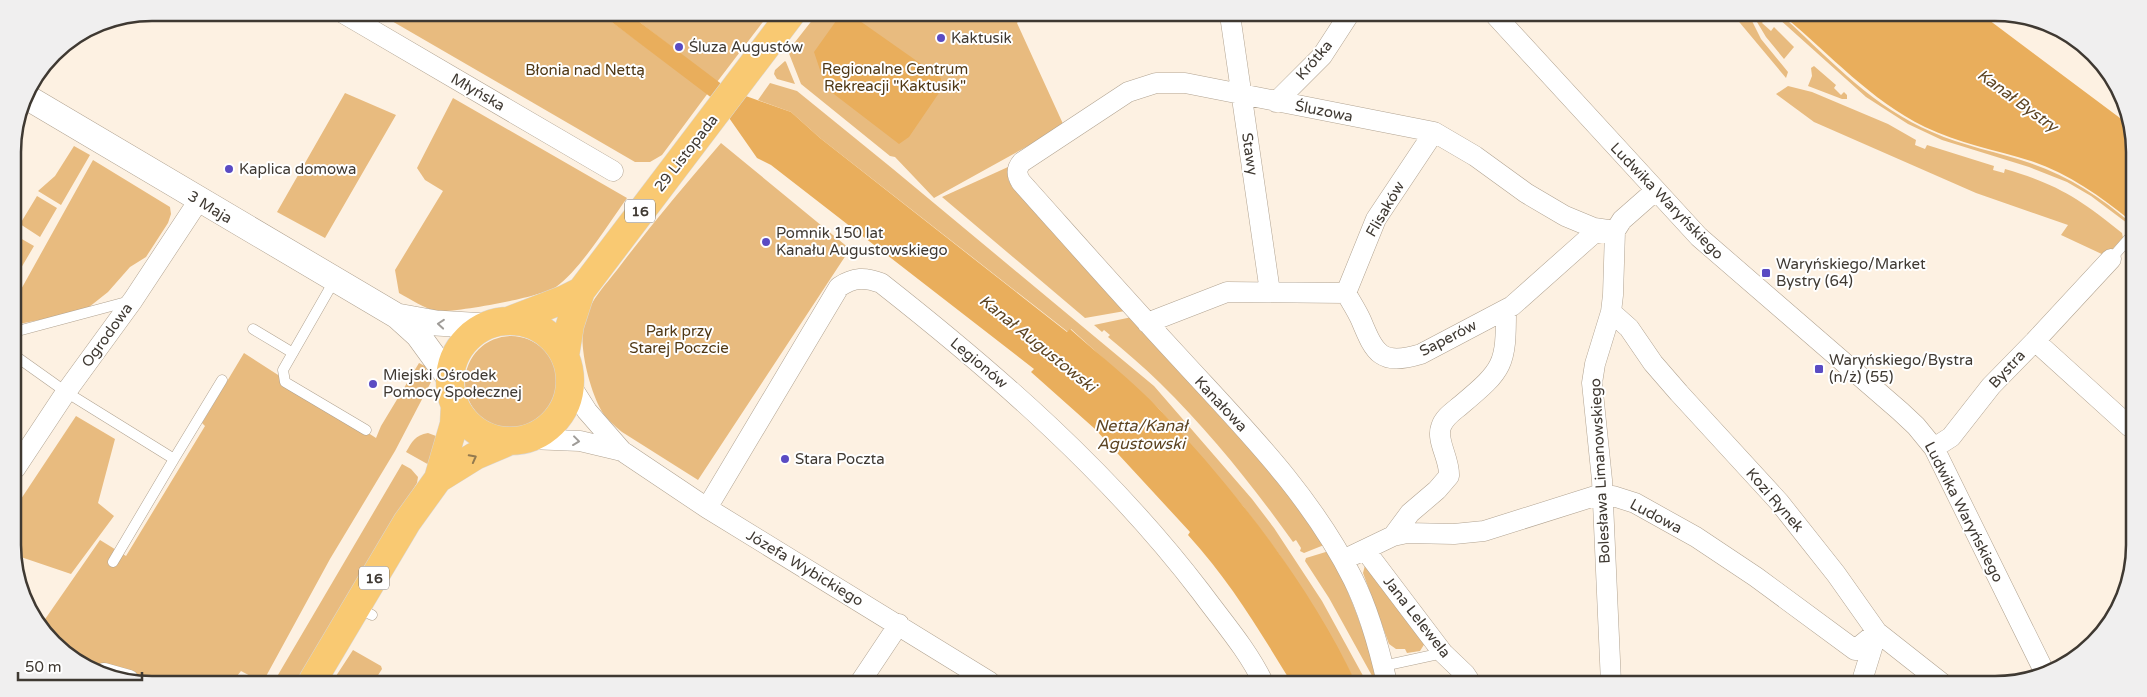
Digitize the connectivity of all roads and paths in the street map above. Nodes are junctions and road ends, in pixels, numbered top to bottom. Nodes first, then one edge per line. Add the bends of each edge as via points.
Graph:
1 (357, 21) edge
2 (787, 21) edge
3 (1231, 21) edge
4 (1345, 21) edge
5 (1501, 21) edge
6 (1242, 95) junction
7 (32, 100) edge
8 (1276, 102) junction
9 (1434, 132) junction
10 (1028, 158) joint
11 (613, 171) dead end
12 (1655, 191) junction
13 (199, 200) junction
14 (1615, 231) junction
15 (2126, 242) edge
16 (2111, 259) joint
17 (334, 280) junction
18 (580, 291) junction
19 (1270, 292) junction
20 (1346, 293) junction
21 (133, 300) junction
22 (1506, 310) junction
23 (1611, 312) junction
24 (397, 316) junction
25 (497, 323) junction
26 (1147, 323) junction
27 (253, 329) dead end
28 (22, 330) edge
29 (2035, 340) junction
30 (293, 353) junction
31 (565, 356) junction
32 (21, 360) edge
33 (222, 380) dead end
34 (571, 386) junction
35 (66, 392) junction
36 (452, 392) junction
37 (2126, 423) edge
38 (366, 430) dead end
39 (519, 440) junction
40 (1934, 448) junction
41 (622, 450) junction
42 (174, 459) junction
43 (21, 460) edge
44 (438, 479) junction
45 (1602, 494) junction
46 (707, 508) junction
47 (1393, 536) junction
48 (1365, 550) junction
49 (1343, 560) junction
50 (113, 562) dead end
51 (899, 624) junction
52 (1877, 632) junction
53 (1443, 653) junction
54 (2042, 667) edge
55 (1385, 674) edge
56 (1260, 675) edge
57 (1466, 675) edge
58 (1611, 675) edge
59 (1864, 675) edge
60 (1932, 675) edge
61 (316, 676) edge
62 (865, 676) edge
63 (980, 676) edge

1 - 11 street, Młyńska
2 - 18 main road, 29 Listopada / 16
3 - 6 street, Stawy
4 - 8 street, Krótka via 1322,56
5 - 12 street, Ludwika Waryńskiego
6 - 8 street, Śluzowa
6 - 10 street, Śluzowa via 1185,83 1142,86 1116,99
6 - 19 street, Stawy
7 - 13 street, 3 Maja
8 - 9 street, Śluzowa
9 - 14 street, Śluzowa via 1565,216 1588,226
9 - 20 street, Flisaków via 1376,219
10 - 26 street, Kanałowa via 1018,167 1021,182
12 - 14 street via 1622,220
12 - 40 street, Ludwika Waryńskiego via 1699,237 1900,411
13 - 17 street, 3 Maja
13 - 21 street, Ogrodowa
14 - 22 street, Saperów via 1593,234
14 - 23 street, Bolesława Limanowskiego
15 - 16 lane
16 - 29 street
17 - 24 street, 3 Maja
17 - 30 lane
18 - 25 main road, 29 Listopada / 16
18 - 31 main road, 29 Listopada / 16
19 - 20 street
19 - 26 street via 1228,292
20 - 22 street, Saperów via 1372,346 1377,352 1400,359 1421,354
21 - 28 lane
21 - 35 street, Ogrodowa
22 - 47 street via 1504,359 1485,385 1451,413 1440,430 1448,459 1448,476 1410,513
23 - 45 street, Bolesława Limanowskiego via 1592,383
23 - 52 street, Kozi Rynek via 1628,328 1679,393 1779,502
25 -> 24 street, 3 Maja via 436,323
24 - 36 street, 3 Maja via 418,335
25 - 31 main road via 522,322 536,326 558,344
25 - 36 main road via 472,335 460,347 453,363
26 - 49 street, Kanałowa via 1273,461 1316,516
27 - 30 lane
29 - 37 street, Bystra
29 - 40 street, Bystra via 1991,386 1951,437
30 - 38 lane via 283,370 285,382
31 - 34 main road
32 - 35 lane
33 - 42 lane
34 - 39 main road via 566,406 554,422 538,435
34 - 41 street, Józefa Wybickiego via 587,411
35 - 42 lane
35 - 43 street, Ogrodowa
36 - 39 main road via 468,424 477,432 498,440
36 - 44 main road, 16 via 454,424
39 -> 41 street, Józefa Wybickiego via 580,441
44 -> 39 main road, 16 via 475,456
40 - 54 street, Ludwika Waryńskiego
41 - 46 street, Józefa Wybickiego
42 - 50 lane
44 - 61 main road, 16 via 407,522 364,611
45 - 47 street via 1484,531
45 - 52 street, Ludowa via 1635,503 1696,537 1855,650
45 - 58 street, Bolesława Limanowskiego
46 - 51 street, Józefa Wybickiego
46 - 56 street, Legionów via 839,287 861,277 872,280 880,283 1010,389 1076,451 1140,519 1189,578 1252,660
47 - 48 street
48 - 49 street
48 - 53 street, Jana Lelewela
49 - 55 street, Kanałowa via 1363,602
51 - 62 street
51 - 63 street, Józefa Wybickiego
52 - 59 street
52 - 60 street, Kozi Rynek
53 - 55 lane
53 - 57 street, Jana Lelewela

